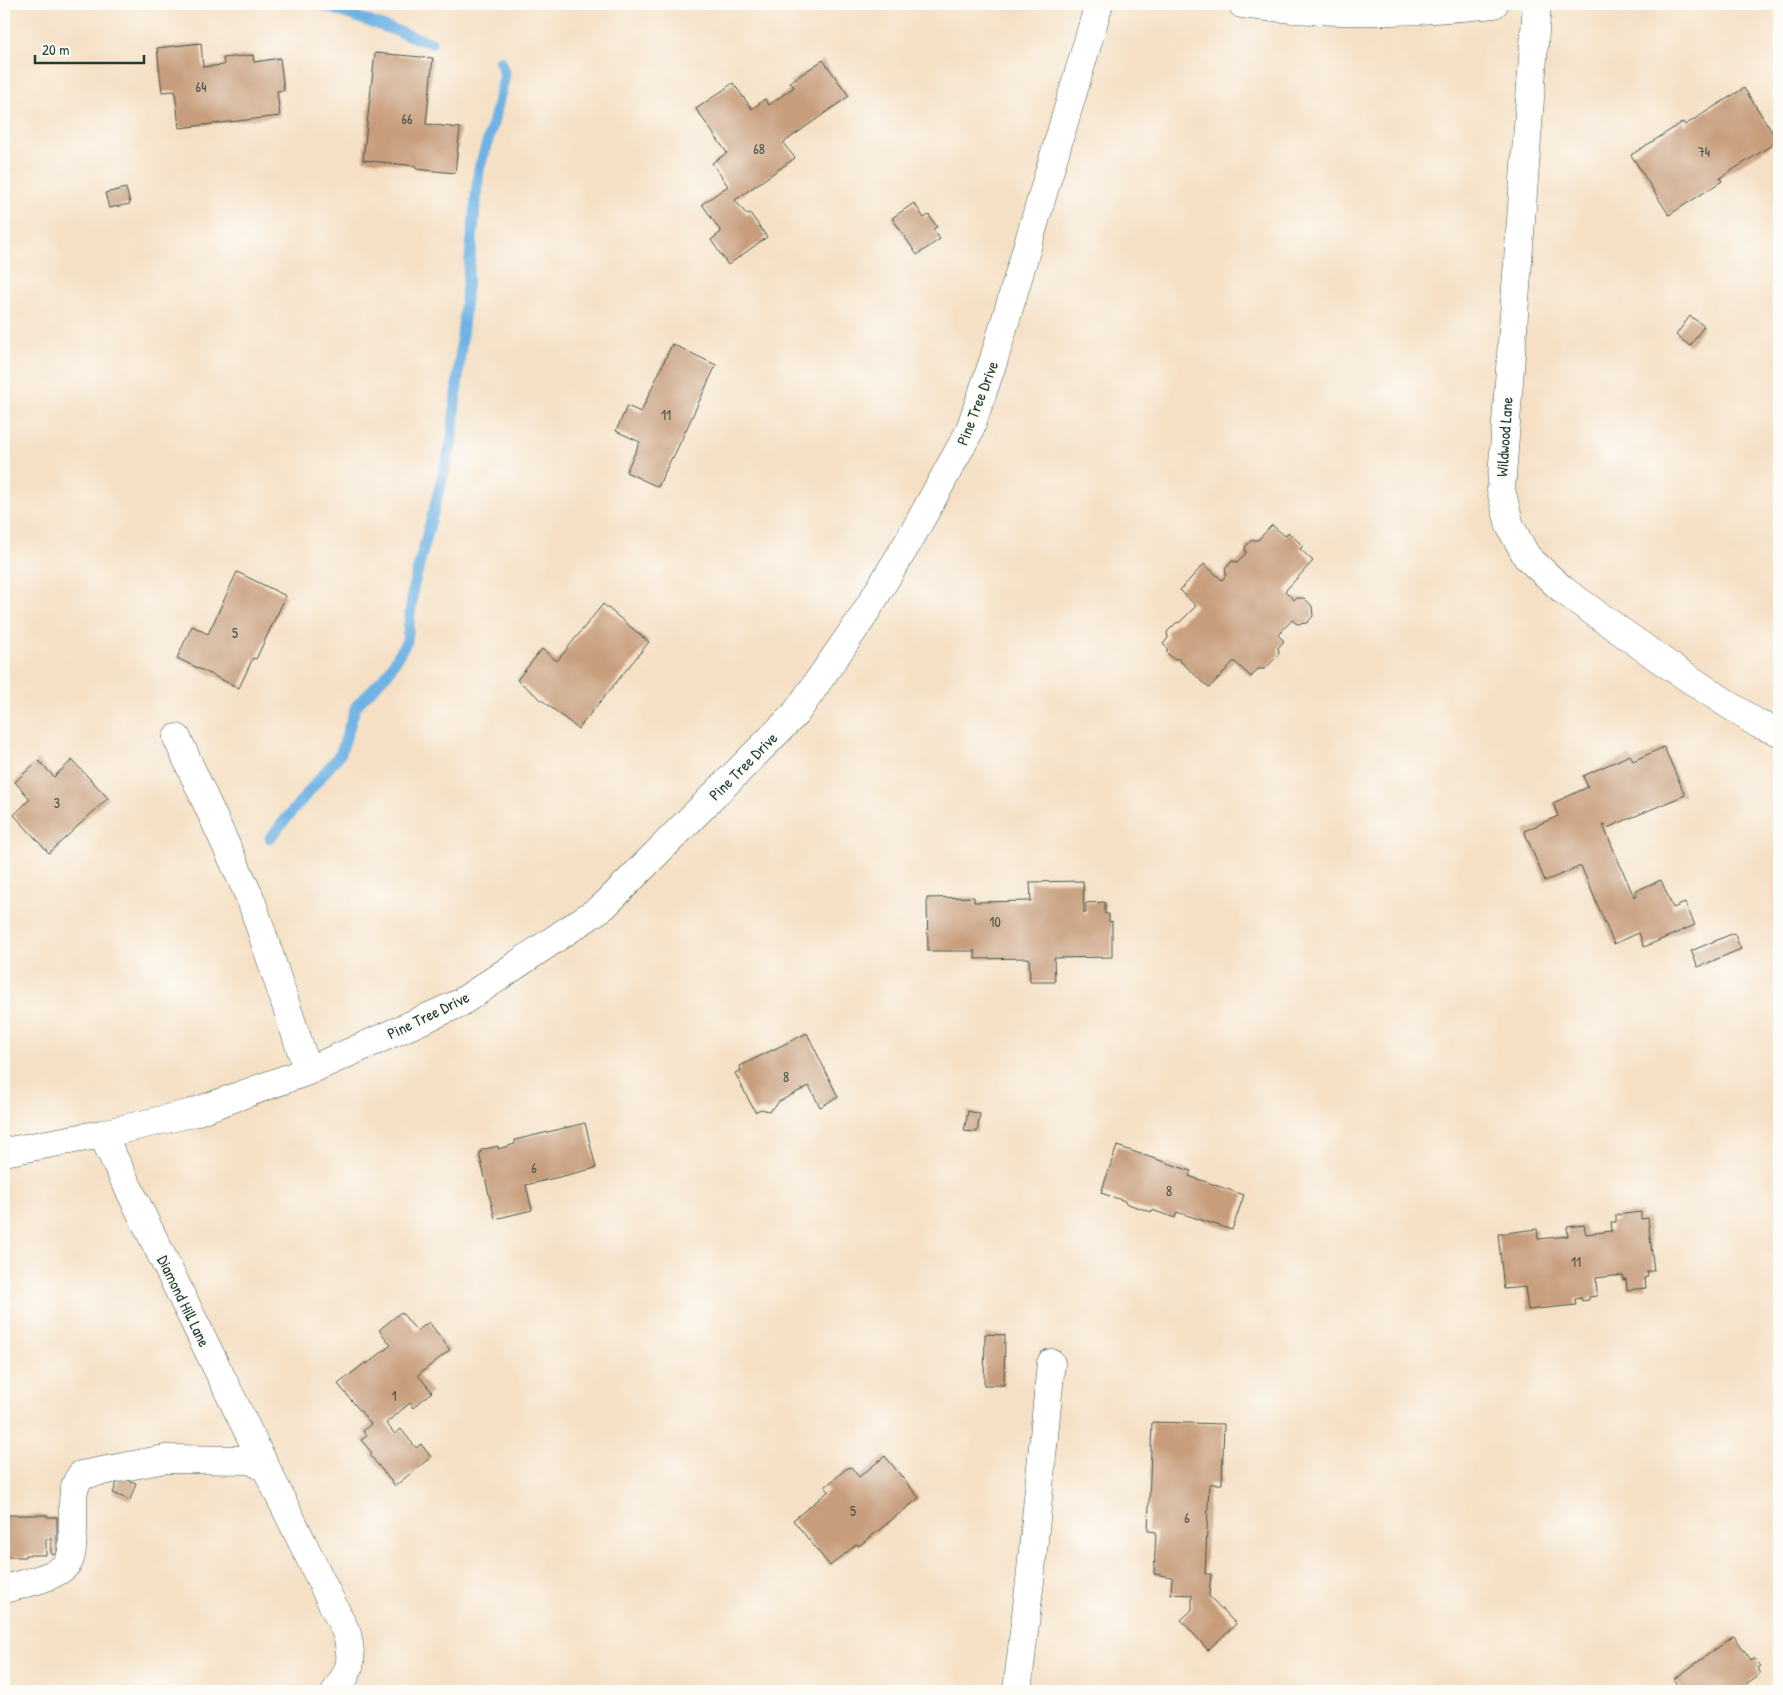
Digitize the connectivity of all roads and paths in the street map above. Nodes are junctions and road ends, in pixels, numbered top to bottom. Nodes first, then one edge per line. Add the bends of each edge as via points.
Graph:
1 (1099, 4) edge
2 (1242, 4) edge
3 (1494, 4) edge
4 (1537, 4) edge
5 (1779, 732) edge
6 (177, 738) dead end
7 (308, 1071) junction
8 (102, 1134) junction
9 (4, 1152) edge
10 (1051, 1363) dead end
11 (266, 1468) junction
12 (4, 1589) edge
13 (336, 1691) edge
14 (1017, 1691) edge

1 - 7 street, Pine Tree Drive via 994,359 969,432 910,540 862,618 796,713 604,906 460,1003
2 - 3 street via 1367,13
4 - 5 street, Wildwood Lane via 1500,490 1510,526 1526,557 1563,590 1750,719
6 - 7 street via 251,900
7 - 8 street, Pine Tree Drive via 192,1113
8 - 9 street, Pine Tree Drive
8 - 11 street, Diamond Hill Lane
10 - 14 street
11 - 12 street via 250,1460 165,1459 81,1475 73,1492 70,1560 52,1575
11 - 13 street, Diamond Hill Lane via 347,1634 352,1655 349,1671

